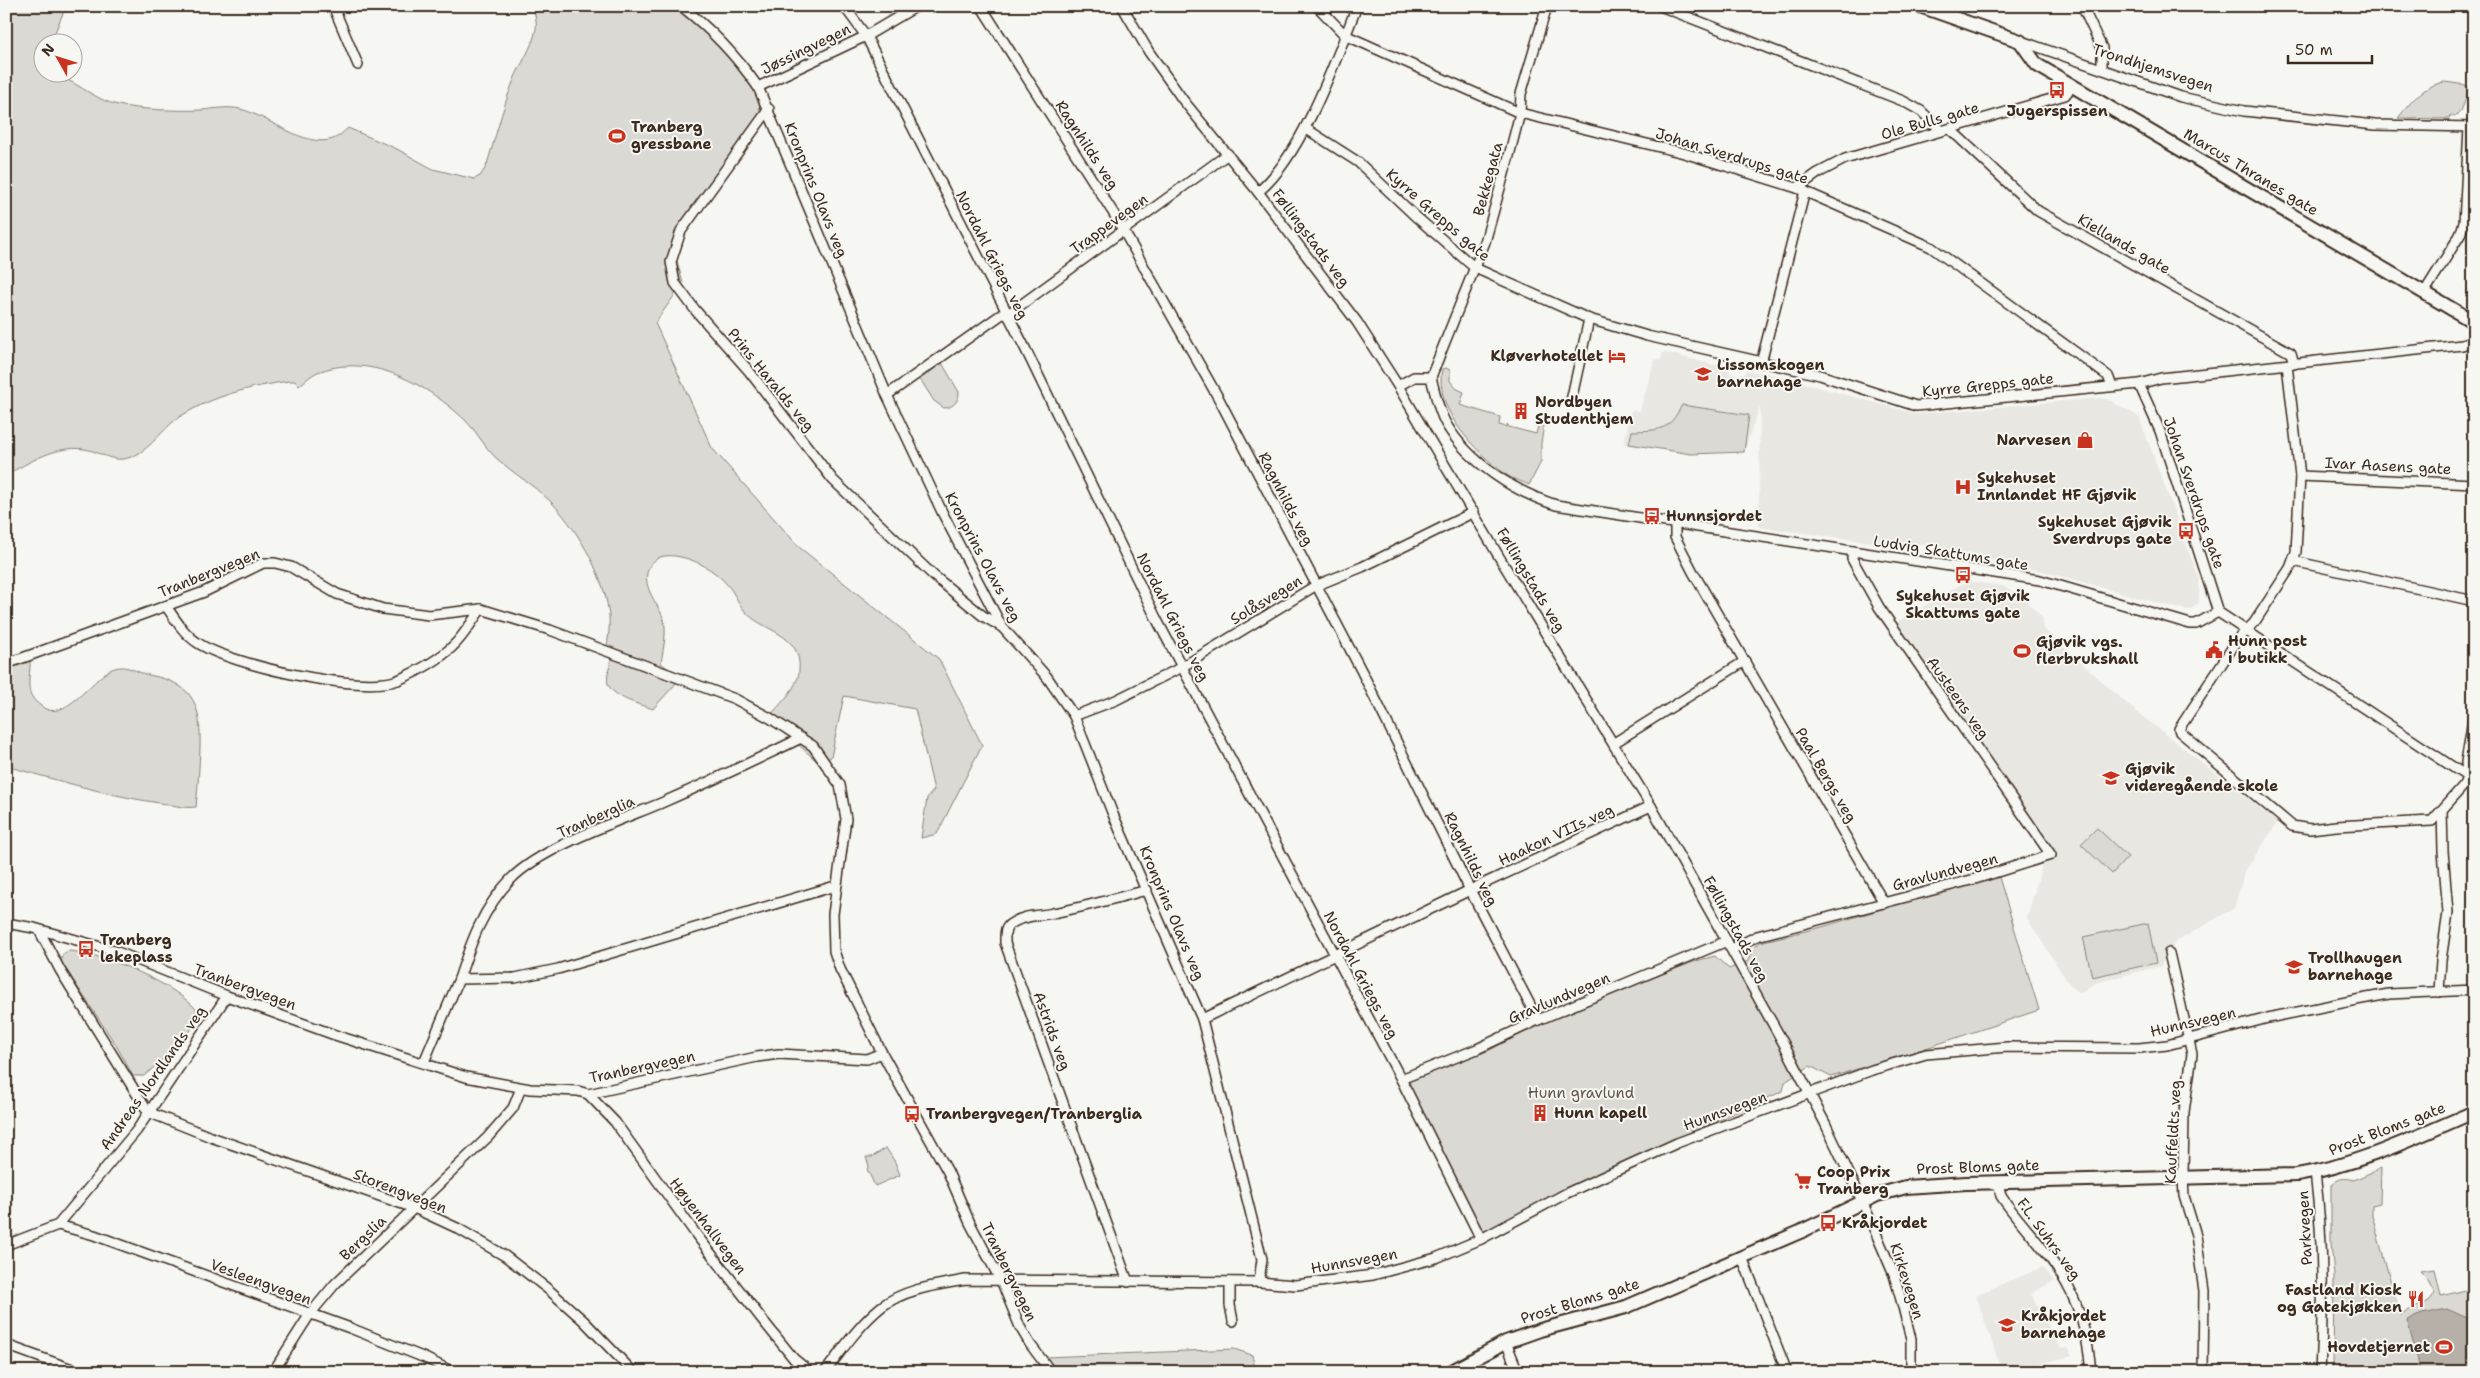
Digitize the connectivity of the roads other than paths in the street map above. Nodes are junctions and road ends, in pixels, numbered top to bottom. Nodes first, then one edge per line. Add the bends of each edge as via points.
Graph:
1 (333, 6) edge
2 (681, 6) edge
3 (844, 6) edge
4 (918, 6) edge
5 (981, 6) edge
6 (1122, 6) edge
7 (1317, 6) edge
8 (1357, 6) edge
9 (1547, 6) edge
10 (1660, 6) edge
11 (1920, 6) edge
12 (2082, 6) edge
13 (1345, 35) junction
14 (866, 36) junction
15 (2020, 41) junction
16 (358, 65) dead end
17 (2102, 69) junction
18 (2072, 86) junction
19 (758, 88) junction
20 (769, 108) junction
21 (1520, 113) junction
22 (2471, 127) edge
23 (1305, 128) junction
24 (1946, 130) junction
25 (1228, 154) junction
26 (1801, 190) junction
27 (1258, 192) junction
28 (1123, 230) junction
29 (1476, 268) junction
30 (2424, 294) junction
31 (1006, 314) junction
32 (1589, 319) junction
33 (2474, 322) edge
34 (2474, 341) edge
35 (1762, 362) junction
36 (2291, 365) junction
37 (1431, 377) junction
38 (2139, 384) junction
39 (1398, 386) junction
40 (2112, 386) junction
41 (887, 395) junction
42 (1571, 401) dead end
43 (2300, 476) junction
44 (2474, 484) edge
45 (1474, 512) junction
46 (1675, 524) junction
47 (1852, 551) junction
48 (2293, 561) junction
49 (1316, 586) junction
50 (2474, 602) edge
51 (166, 606) junction
52 (481, 610) junction
53 (2218, 612) junction
54 (1002, 627) junction
55 (2244, 631) junction
56 (1745, 661) junction
57 (6, 664) edge
58 (1182, 667) junction
59 (2474, 714) edge
60 (1074, 716) junction
61 (801, 738) junction
62 (1614, 742) junction
63 (2470, 779) edge
64 (1651, 806) junction
65 (2442, 810) junction
66 (2051, 856) joint
67 (835, 886) junction
68 (1148, 890) junction
69 (1470, 890) junction
70 (1884, 903) junction
71 (6, 923) edge
72 (39, 930) junction
73 (1730, 945) junction
74 (2169, 953) dead end
75 (1335, 955) junction
76 (459, 979) junction
77 (2474, 990) edge
78 (2439, 992) junction
79 (227, 996) junction
80 (1202, 1019) junction
81 (1538, 1020) junction
82 (2187, 1039) junction
83 (882, 1053) junction
84 (424, 1062) junction
85 (1401, 1079) junction
86 (521, 1088) junction
87 (588, 1094) junction
88 (1809, 1094) junction
89 (148, 1112) junction
90 (2474, 1112) edge
91 (2315, 1172) junction
92 (2183, 1178) junction
93 (1998, 1182) junction
94 (1862, 1201) junction
95 (414, 1208) junction
96 (58, 1225) junction
97 (1481, 1239) junction
98 (6, 1245) edge
99 (1742, 1257) junction
100 (1001, 1280) junction
101 (1128, 1282) junction
102 (1230, 1282) junction
103 (1259, 1282) junction
104 (310, 1314) junction
105 (1233, 1321) dead end
106 (1506, 1342) junction
107 (6, 1345) edge
108 (48, 1360) junction
109 (55, 1372) edge
110 (80, 1372) edge
111 (273, 1372) edge
112 (453, 1372) edge
113 (633, 1372) edge
114 (810, 1372) edge
115 (825, 1372) edge
116 (1051, 1372) edge
117 (1450, 1372) edge
118 (1518, 1372) edge
119 (1787, 1372) edge
120 (1911, 1372) edge
121 (2091, 1372) edge
122 (2203, 1372) edge
123 (2320, 1372) edge

1 - 16 street
2 - 19 street, Kronprins Olavs veg via 735,56
3 - 14 street, Nordahl Griegs veg
4 - 14 street, Jøssingvegen
5 - 28 street, Ragnhilds veg
6 - 25 street, Føllingstads veg via 1174,88
7 - 13 street, Johan Sverdrups gate
8 - 13 street
9 - 21 street, Bekkegata via 1521,94
10 - 24 street, Kiellands gate via 1903,100
11 - 15 main road, Trondhjemsvegen
12 - 17 street via 2102,48
13 - 21 street, Johan Sverdrups gate
13 - 23 street
14 - 19 street, Jøssingvegen
14 - 31 street, Nordahl Griegs veg
15 - 17 street, Trondhjemsvegen
15 - 18 main road, Marcus Thranes gate via 2037,65
17 - 22 street, Trondhjemsvegen via 2181,97 2244,111 2375,126
18 - 24 street, Ole Bulls gate via 2065,95
18 - 30 main road, Marcus Thranes gate
19 - 20 street, Kronprins Olavs veg
20 - 41 street, Kronprins Olavs veg
20 - 54 street, Prins Haralds veg via 682,231 670,262 675,283 749,371 833,480 934,576 983,616
21 - 26 street, Johan Sverdrups gate via 1684,153
21 - 29 street, Bekkegata
22 - 30 street via 2464,224
23 - 27 street via 1271,180
23 - 29 street, Kyrre Grepps gate via 1358,162
24 - 26 street, Ole Bulls gate via 1845,159 1818,172
24 - 36 street, Kiellands gate via 2038,211 2291,353
25 - 27 street, Føllingstads veg
25 - 28 street, Trappevegen
26 - 35 street
26 - 40 street, Johan Sverdrups gate via 1931,248 2108,376
27 - 39 street, Føllingstads veg via 1322,272
28 - 31 street, Trappevegen
28 - 49 street, Ragnhilds veg via 1219,399
29 - 32 street, Kyrre Grepps gate
29 - 37 street, Bekkegata
30 - 33 main road, Marcus Thranes gate
31 - 41 street, Trappevegen
31 - 58 street, Nordahl Griegs veg
32 - 35 street, Kyrre Grepps gate via 1647,336
32 - 42 street
34 - 36 street, Kyrre Grepps gate
35 - 40 street, Kyrre Grepps gate via 1828,378 1916,406
36 - 38 street, Kyrre Grepps gate via 2162,378
36 - 43 street
37 - 39 street via 1414,377
37 - 46 street, Ludvig Skattums gate via 1437,405 1446,424 1457,439 1502,481 1556,505
38 - 40 street, Kyrre Grepps gate
38 - 53 street, Johan Sverdrups gate via 2160,431
39 - 45 street, Føllingstads veg
41 - 54 street, Kronprins Olavs veg via 943,514
43 - 44 street, Ivar Aasens gate
43 - 48 street via 2299,519
45 - 49 street, Solåsvegen
45 - 62 street, Føllingstads veg
46 - 47 street, Ludvig Skattums gate
46 - 56 street, Paal Bergs veg via 1675,538
47 - 53 street, Ludvig Skattums gate via 2040,580 2190,624
47 - 66 street, Austeens veg via 1852,559 1879,607
48 - 50 street
48 - 55 street via 2254,623
49 - 58 street, Solåsvegen
49 - 69 street, Ragnhilds veg
51 - 52 street, Tranbergvegen via 263,564 275,563 291,566 337,594 383,610 429,614
51 - 52 street via 198,644 295,676 359,684 396,681 430,662 453,646
51 - 57 street, Tranbergvegen
52 - 61 street via 550,630 735,699
53 - 55 street
54 - 60 street, Kronprins Olavs veg via 1047,676
55 - 63 street
55 - 65 street via 2180,732 2292,826 2310,829 2432,821
56 - 62 street
56 - 70 street, Paal Bergs veg
58 - 60 street, Solåsvegen via 1116,700
58 - 75 street, Nordahl Griegs veg
59 - 63 street via 2466,762
60 - 68 street, Kronprins Olavs veg via 1112,812
61 - 67 street via 813,746 840,785 846,819
61 - 76 street, Tranberglia via 534,860 494,897 482,916
62 - 64 street, Føllingstads veg
63 - 65 street
64 - 69 street, Haakon VIIs veg
64 - 73 street, Føllingstads veg
65 - 78 street via 2448,913
66 - 70 street, Gravlundvegen
67 - 76 street via 558,969 515,978
67 - 83 street via 834,950 840,969
68 - 80 street, Kronprins Olavs veg
68 - 101 street, Astrids veg via 1027,917 1006,927 1004,934
69 - 75 street, Haakon VIIs veg
69 - 81 street, Ragnhilds veg
70 - 73 street, Gravlundvegen
71 - 72 street, Tranbergvegen
72 - 79 street, Tranbergvegen via 115,951
72 - 89 street via 60,970
73 - 81 street, Gravlundvegen
73 - 88 street, Føllingstads veg
74 - 82 street, Kauffeldts veg
75 - 80 street, Haakon VIIs veg
75 - 85 street, Nordahl Griegs veg
76 - 84 street, Tranberglia
77 - 78 street, Hunnsvegen
78 - 82 street, Hunnsvegen via 2390,994 2323,1006
79 - 84 street, Tranbergvegen via 370,1048
79 - 89 street, Andreas Nordlands veg
80 - 103 street, Kronprins Olavs veg via 1262,1259
81 - 85 street, Gravlundvegen via 1478,1049
82 - 88 street, Hunnsvegen via 2137,1048 2007,1047 1926,1054
82 - 92 street, Kauffeldts veg via 2192,1054 2184,1112
83 - 87 street, Tranbergvegen via 867,1058 779,1054 757,1057
83 - 100 street, Tranbergvegen via 948,1172 970,1223
84 - 86 street, Tranbergvegen via 466,1077
85 - 97 street, Nordahl Griegs veg
86 - 87 street, Tranbergvegen
86 - 95 street, Bergslia via 513,1108
87 - 114 street, Høyenhallvegen via 615,1122 761,1318 794,1359
88 - 94 street, Føllingstads veg
88 - 97 street, Hunnsvegen via 1677,1143 1567,1193
89 - 95 street, Storengvegen
89 - 96 street, Andreas Nordlands veg
90 - 91 main road, Prost Bloms gate via 2366,1158
91 - 92 main road, Prost Bloms gate
91 - 123 street, Parkvegen via 2321,1225
92 - 93 main road, Prost Bloms gate
92 - 122 street, Kauffeldts veg via 2204,1291
93 - 94 main road, Prost Bloms gate via 1906,1187
93 - 121 street, F.L. Suhrs veg via 2001,1196 2060,1272 2073,1296 2089,1344
94 - 99 main road, Prost Bloms gate
94 - 120 street, Kirkevegen via 1894,1275 1910,1339
95 - 104 street, Bergslia via 335,1284
95 - 113 street, Storengvegen via 505,1256 584,1321
96 - 98 street, Andreas Nordlands veg
96 - 104 street, Vesleengvegen via 94,1235
97 - 103 street, Hunnsvegen via 1436,1258 1373,1275 1296,1285
99 - 106 main road, Prost Bloms gate via 1626,1307
99 - 119 street
100 - 101 street, Hunnsvegen
100 - 115 street, Hunnsvegen via 965,1280 923,1288 899,1297 882,1306 864,1322
100 - 116 street, Tranbergvegen via 1020,1327
101 - 102 street, Hunnsvegen
102 - 103 street, Hunnsvegen
102 - 105 street
104 - 111 street, Bergslia
104 - 112 street, Vesleengvegen via 426,1358
106 - 117 main road, Prost Bloms gate
106 - 118 street
107 - 108 street
108 - 109 street
108 - 110 street

